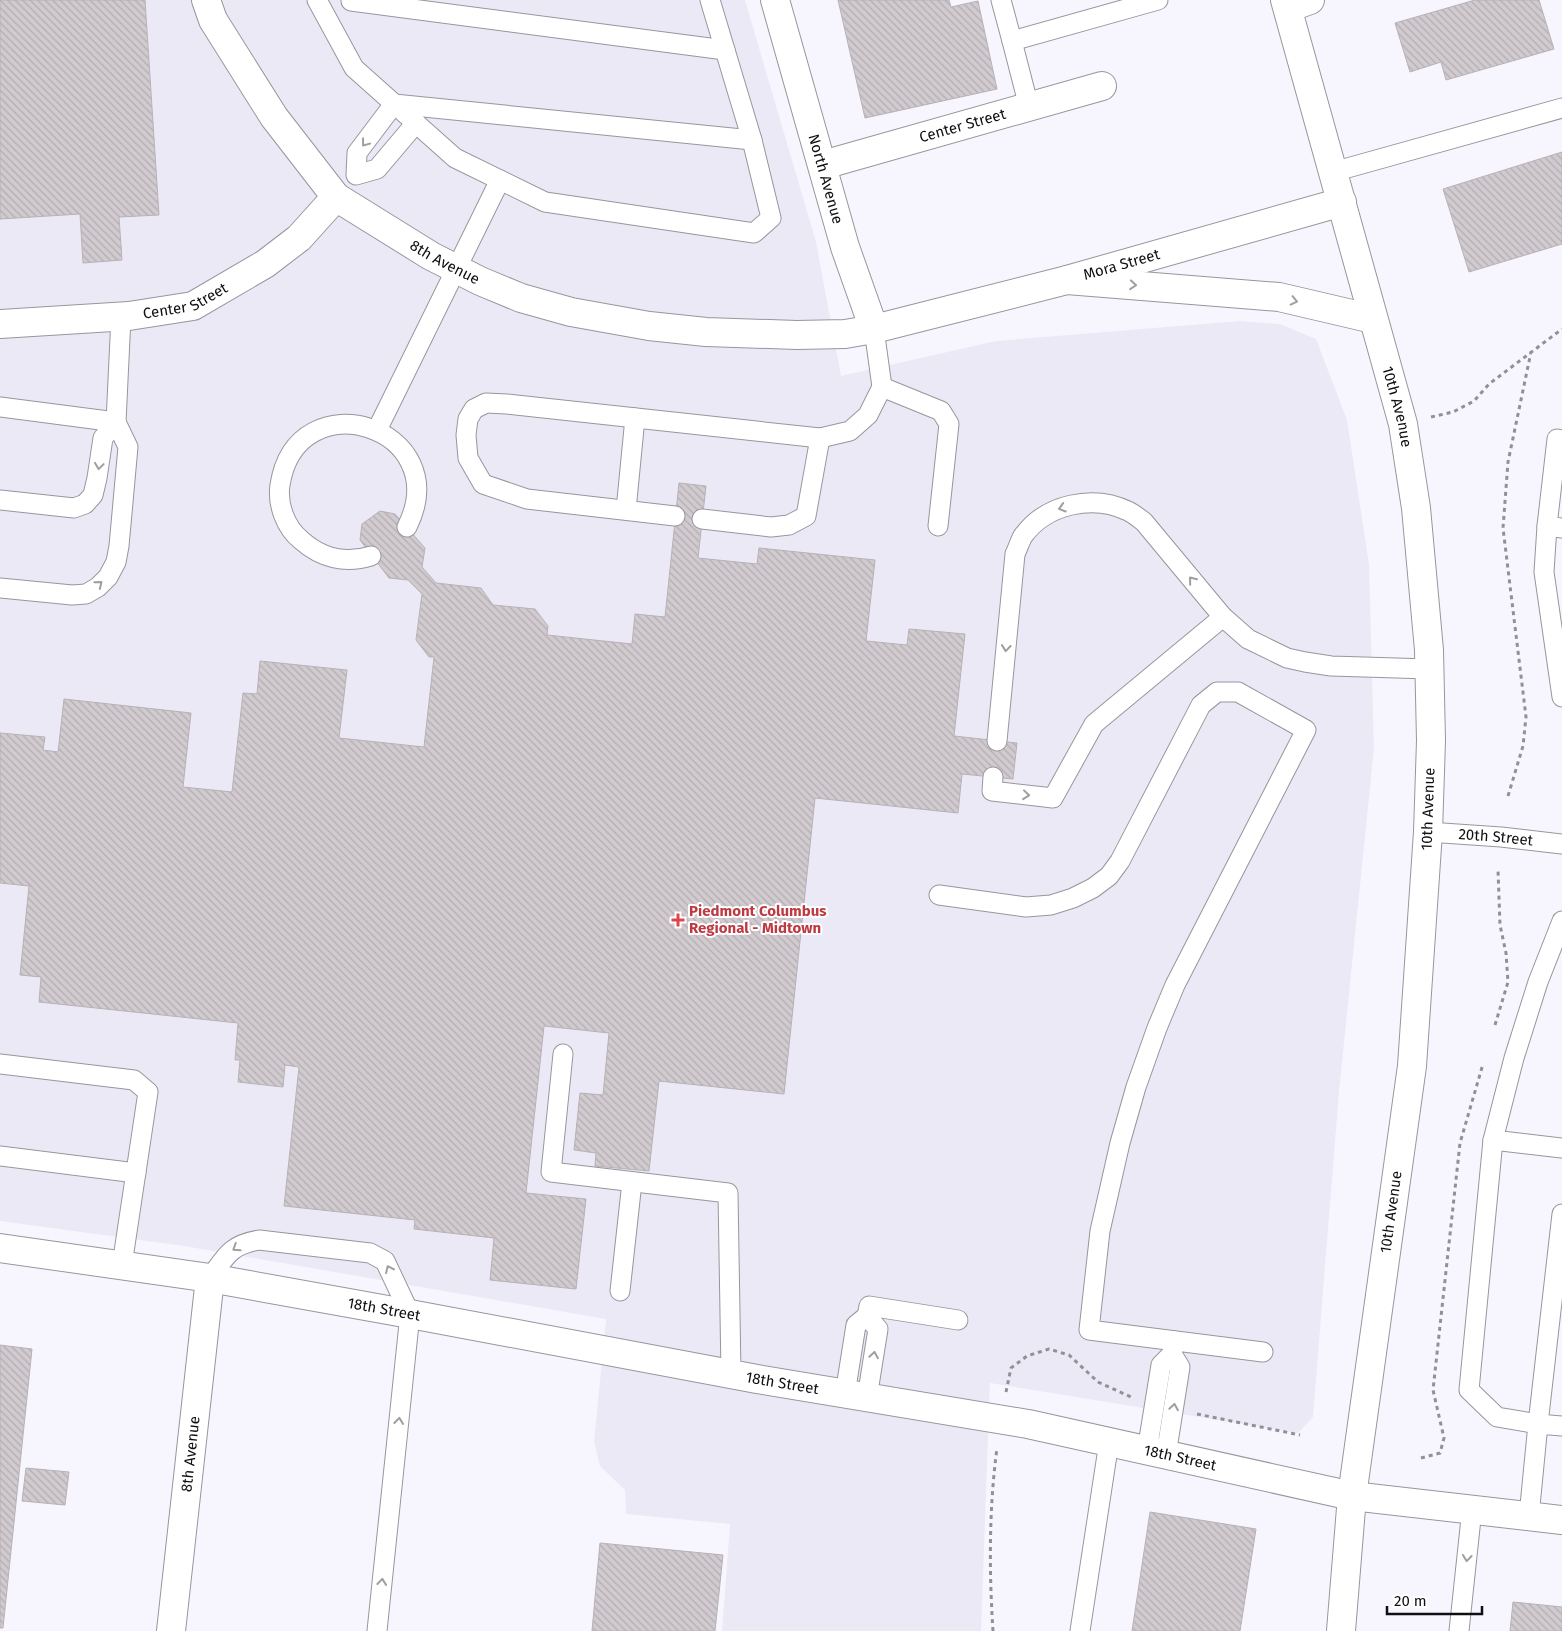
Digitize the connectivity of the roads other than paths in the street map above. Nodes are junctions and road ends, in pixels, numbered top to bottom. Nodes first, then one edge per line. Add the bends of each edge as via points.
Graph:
1 (206, 0) edge
2 (710, 0) edge
3 (775, 0) edge
4 (1001, 0) edge
5 (1158, 0) edge
6 (354, 1) edge
7 (319, 3) edge
8 (1294, 3) edge
9 (1012, 40) junction
10 (725, 50) junction
11 (1102, 86) dead end
12 (394, 104) junction
13 (1029, 107) junction
14 (1562, 108) edge
15 (416, 123) junction
16 (752, 140) junction
17 (823, 165) junction
18 (1333, 172) junction
19 (356, 175) junction
20 (500, 180) junction
21 (336, 197) junction
22 (1342, 202) junction
23 (456, 269) junction
24 (1066, 280) junction
25 (121, 317) junction
26 (1373, 319) junction
27 (0, 324) edge
28 (874, 330) junction
29 (882, 387) junction
30 (0, 408) edge
31 (635, 418) junction
32 (116, 422) junction
33 (377, 430) junction
34 (820, 438) junction
35 (1562, 440) edge
36 (0, 500) edge
37 (626, 510) junction
38 (675, 516) dead end
39 (702, 520) dead end
40 (938, 526) dead end
41 (407, 527) dead end
42 (1554, 527) edge
43 (371, 556) dead end
44 (0, 588) edge
45 (1556, 612) edge
46 (1223, 617) junction
47 (1429, 669) junction
48 (1562, 697) edge
49 (997, 741) dead end
50 (993, 777) dead end
51 (1428, 832) junction
52 (1562, 844) edge
53 (938, 895) dead end
54 (1562, 921) edge
55 (563, 1054) dead end
56 (0, 1064) edge
57 (1493, 1140) junction
58 (1562, 1148) edge
59 (0, 1156) edge
60 (136, 1173) junction
61 (632, 1182) junction
62 (1562, 1214) edge
63 (0, 1248) edge
64 (122, 1266) junction
65 (210, 1278) junction
66 (620, 1291) dead end
67 (410, 1314) junction
68 (958, 1320) dead end
69 (1555, 1336) edge
70 (1173, 1348) junction
71 (1263, 1352) dead end
72 (731, 1374) junction
73 (856, 1396) junction
74 (1538, 1424) junction
75 (1562, 1426) edge
76 (1109, 1442) junction
77 (1156, 1453) junction
78 (1352, 1496) junction
79 (1472, 1510) junction
80 (1529, 1516) junction
81 (1562, 1520) edge
82 (171, 1631) edge
83 (377, 1631) edge
84 (1080, 1631) edge
85 (1341, 1631) edge
86 (1459, 1631) edge

1 - 21 street, 8th Avenue via 212,20 274,117
2 - 10 lane
3 - 17 street, North Avenue
4 - 9 lane
5 - 9 lane
6 - 7 lane
6 - 10 lane
7 - 12 lane via 354,68
8 - 18 street, 10th Avenue
9 - 13 lane
10 - 16 lane
11 - 13 street, Center Street
12 - 15 lane
12 - 16 lane
12 -> 19 lane via 356,153
13 - 17 street, Center Street
14 - 18 lane
15 - 19 lane via 377,169
15 - 20 lane via 455,158
16 - 20 lane via 771,218 754,233 545,202
17 - 28 street, North Avenue via 845,248
18 - 22 street, 10th Avenue
19 - 21 lane
20 - 23 lane
21 - 23 street, 8th Avenue
21 - 25 street, Center Street via 298,238 232,285 193,306
22 - 24 street, Mora Street
22 - 26 street, 10th Avenue
23 - 28 street, 8th Avenue via 521,298 571,312 649,326 706,332 797,334
23 - 33 lane
24 -> 26 street via 1280,297
24 - 28 street, Mora Street
25 - 27 street, Center Street
25 - 32 lane
26 - 47 street, 10th Avenue via 1403,424 1417,518
28 - 29 lane
29 - 34 lane via 868,415 850,431
29 - 40 lane via 941,411 949,424
30 - 32 lane
31 - 34 lane
31 - 37 lane
31 - 37 lane via 486,403 474,409 468,418 466,435 468,458 483,484 527,500
32 -> 36 lane via 103,438 93,495 85,504 74,508
44 -> 32 lane via 72,596 86,594 108,577 116,562 128,446
33 - 41 lane via 402,450 415,478 415,508
33 - 43 lane via 346,424 315,432 289,457 282,473 280,490 281,507 288,524 312,550 345,560
34 - 39 lane via 806,516 789,526 771,527
35 - 42 lane via 1556,439
37 - 38 lane
42 - 45 lane via 1544,572
45 - 48 lane
46 - 47 lane via 1248,639 1287,658 1331,666
46 -> 49 lane via 1144,522 1128,510 1082,503 1047,513 1022,537 1015,554
50 -> 46 lane via 992,791 1053,798 1094,724
47 - 51 street, 10th Avenue
51 - 52 lane, 20th Street
51 - 78 street, 10th Avenue via 1412,1066
53 - 70 lane via 1026,907 1051,905 1093,888 1109,876 1120,861 1201,705 1218,692 1238,692 1306,730 1175,985 1157,1028 1136,1086 1100,1231 1089,1330
54 - 57 lane via 1538,982
55 - 61 lane via 551,1172
56 - 60 lane via 134,1080 148,1092
57 - 58 lane
57 - 74 lane via 1469,1390 1497,1417
59 - 60 lane
60 - 64 lane
61 - 66 lane
61 - 72 lane via 728,1193
62 - 69 lane
63 - 64 street, 18th Street
64 - 65 street, 18th Street
65 - 67 street, 18th Street
67 -> 65 lane via 385,1261 370,1253 259,1240 243,1243 228,1253
65 - 82 street, 8th Avenue
67 - 72 street, 18th Street
83 -> 67 lane
68 - 73 lane via 869,1306 867,1316 856,1325
69 - 74 lane
70 - 71 lane
70 - 77 lane via 1162,1365
72 - 73 street, 18th Street
73 - 76 street, 18th Street via 1019,1423
74 - 75 lane
74 - 80 lane
76 - 77 street, 18th Street
76 - 84 lane
77 - 78 street, 18th Street
78 - 79 street, 18th Street
78 - 85 street, 10th Avenue
79 - 80 street, 18th Street
79 -> 86 lane
80 - 81 street, 18th Street

